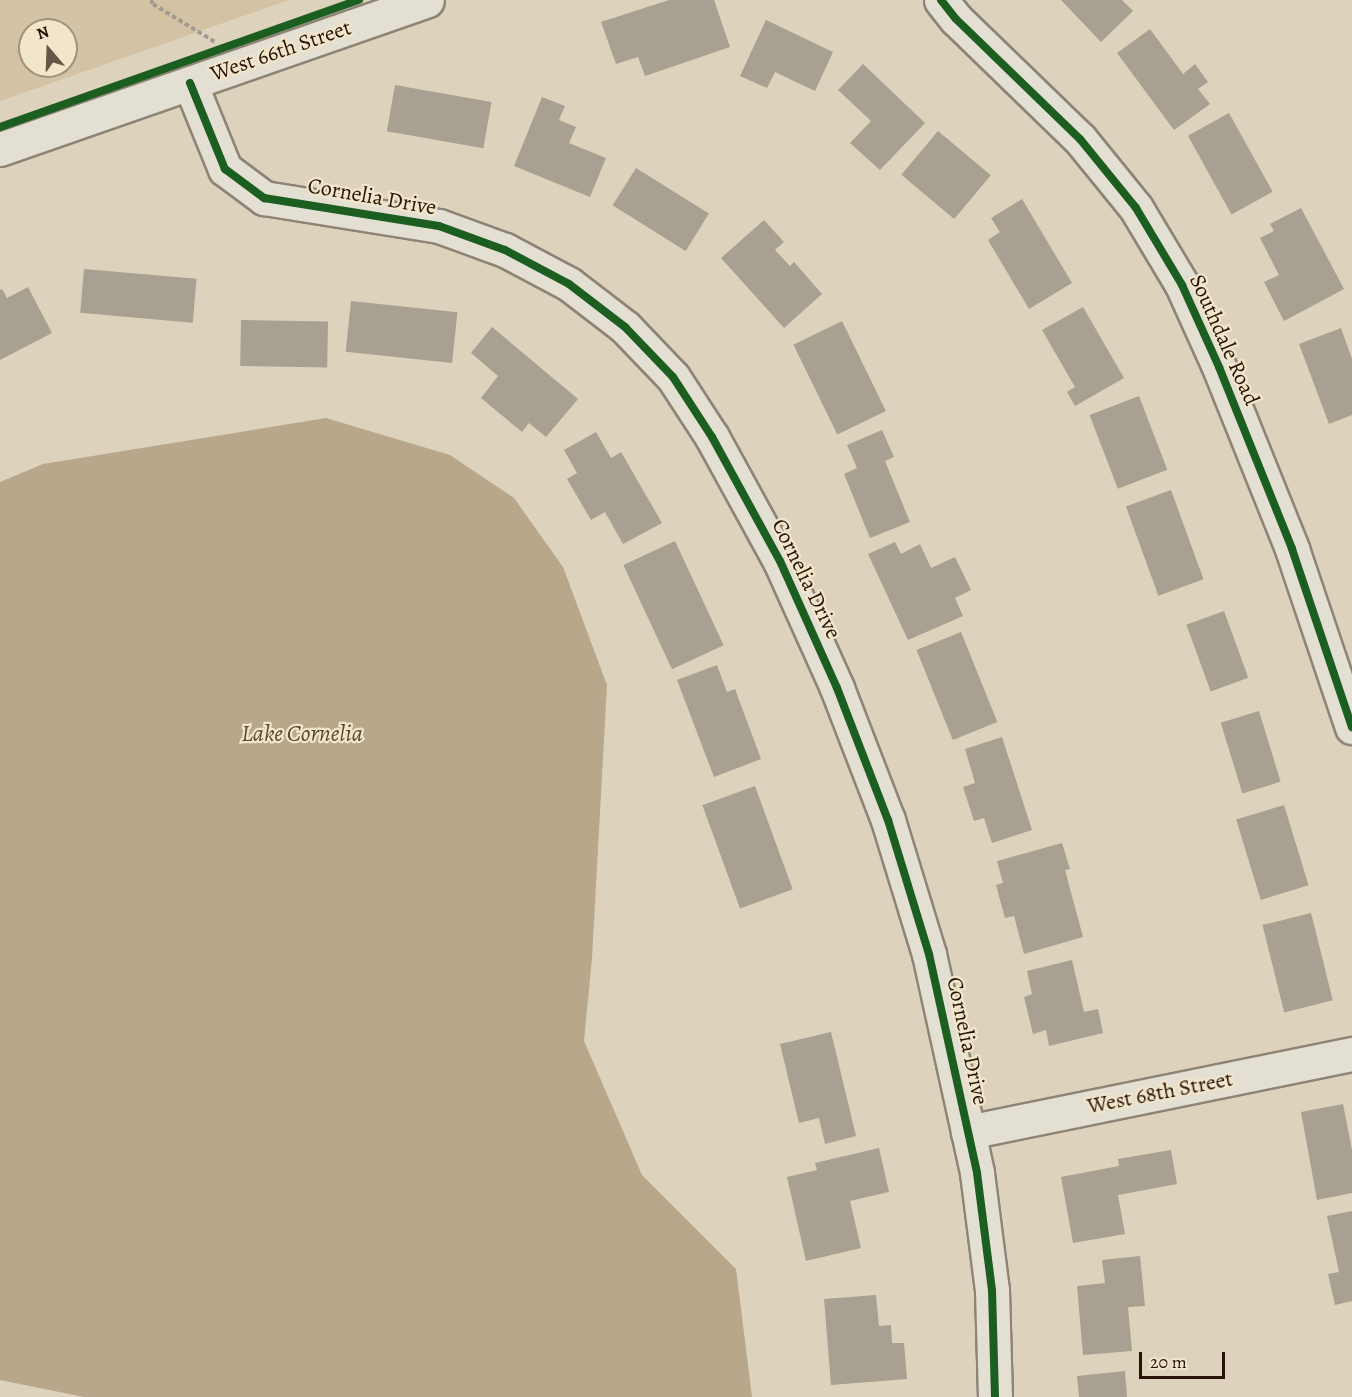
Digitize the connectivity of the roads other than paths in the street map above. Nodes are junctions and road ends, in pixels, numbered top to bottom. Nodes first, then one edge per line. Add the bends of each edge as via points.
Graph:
1 (427, 0) edge
2 (941, 0) edge
3 (190, 83) junction
4 (0, 148) edge
5 (1352, 727) edge
6 (1352, 1054) edge
7 (968, 1132) junction
8 (995, 1397) edge

1 - 3 street, West 66th Street
2 - 5 street, Southdale Road via 956,20 1080,139 1136,208 1182,285 1292,549
3 - 4 street, West 66th Street
3 - 7 street, Cornelia Drive via 225,169 264,198 439,226 505,250 569,284 625,327 673,377 712,437 780,561 837,688 888,820 929,954
6 - 7 street, West 68th Street
7 - 8 street, Cornelia Drive via 992,1290

